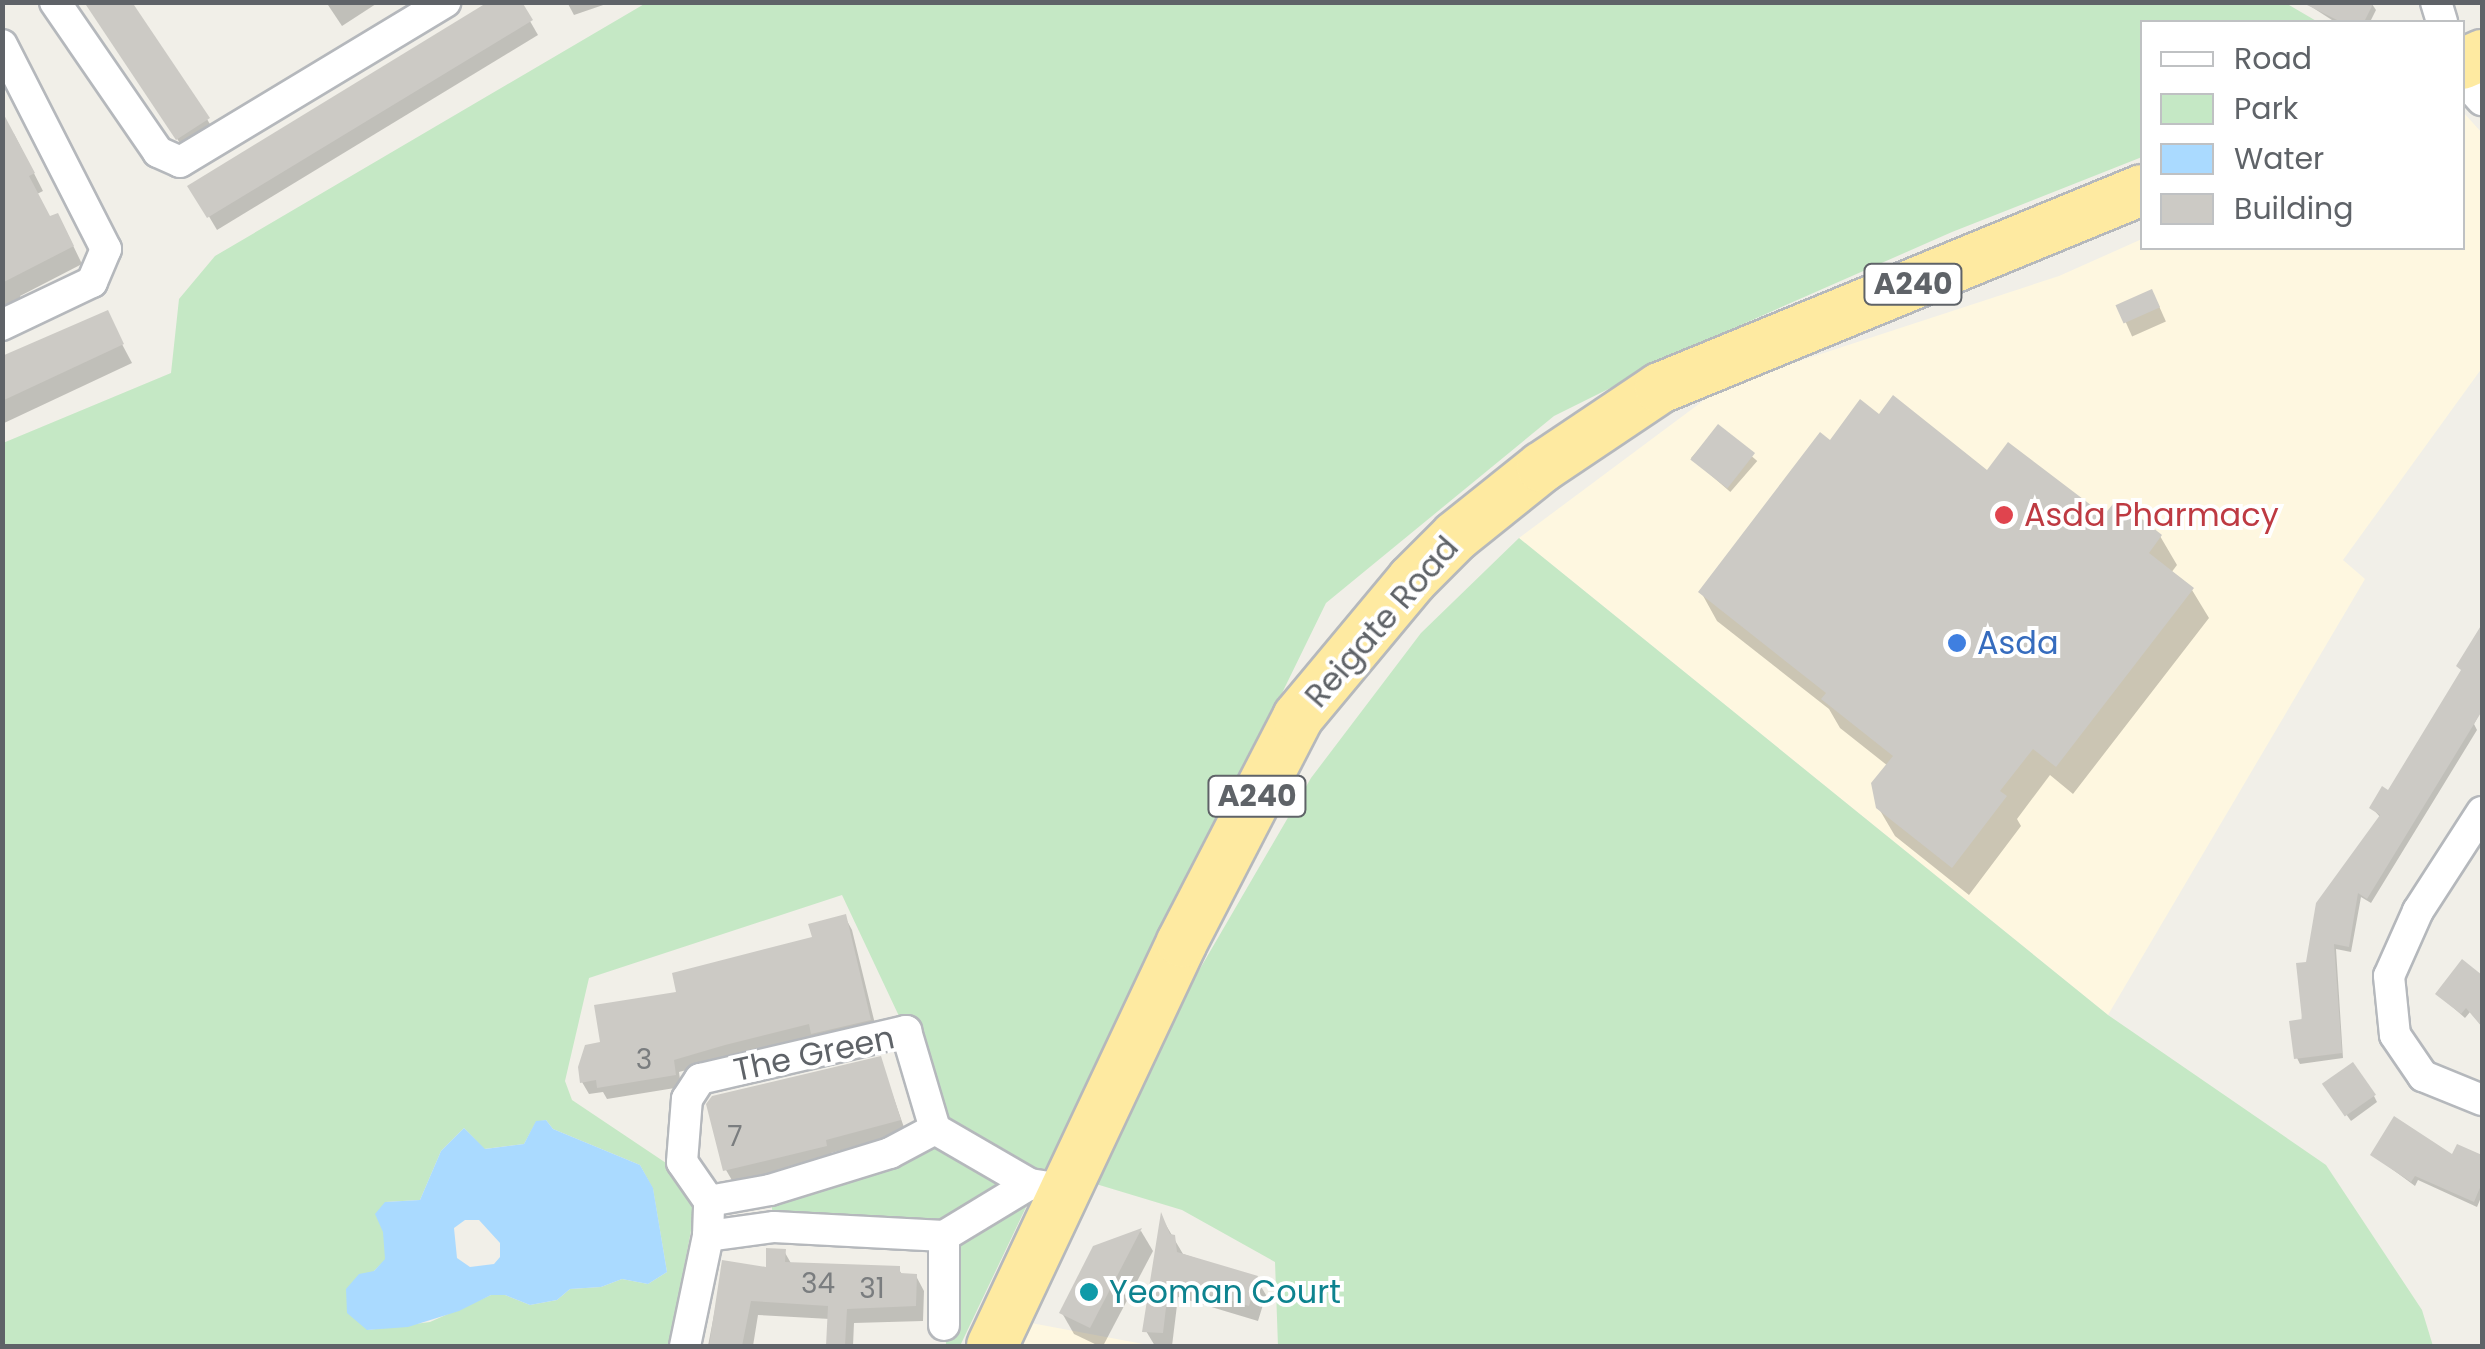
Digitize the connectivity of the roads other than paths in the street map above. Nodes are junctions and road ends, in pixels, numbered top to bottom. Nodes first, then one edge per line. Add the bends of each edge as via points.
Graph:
1 (55, 2) edge
2 (445, 2) edge
3 (2, 45) edge
4 (2465, 81) edge
5 (2482, 100) edge
6 (2140, 191) edge
7 (2, 325) edge
8 (2482, 812) edge
9 (2482, 1100) edge
10 (935, 1129) junction
11 (1046, 1187) junction
12 (770, 1190) junction
13 (710, 1201) junction
14 (774, 1226) junction
15 (708, 1236) junction
16 (944, 1236) junction
17 (944, 1325) dead end
18 (685, 1346) edge
19 (992, 1346) edge

1 - 2 street via 158,152 180,162
3 - 7 street via 106,250 92,282
4 - 5 street
6 - 11 highway, Reigate Road / A240 via 1660,388 1456,536 1298,717
8 - 9 street via 2418,910 2388,976 2395,1036 2424,1076
10 - 11 street
10 - 12 street via 890,1153
10 - 13 street, The Green via 906,1030 700,1078 687,1099 682,1162
11 - 16 street
11 - 19 highway, Reigate Road / A240
12 - 13 street
12 - 14 street
13 - 15 street
14 - 15 street
14 - 16 street
15 - 18 street
16 - 17 street

